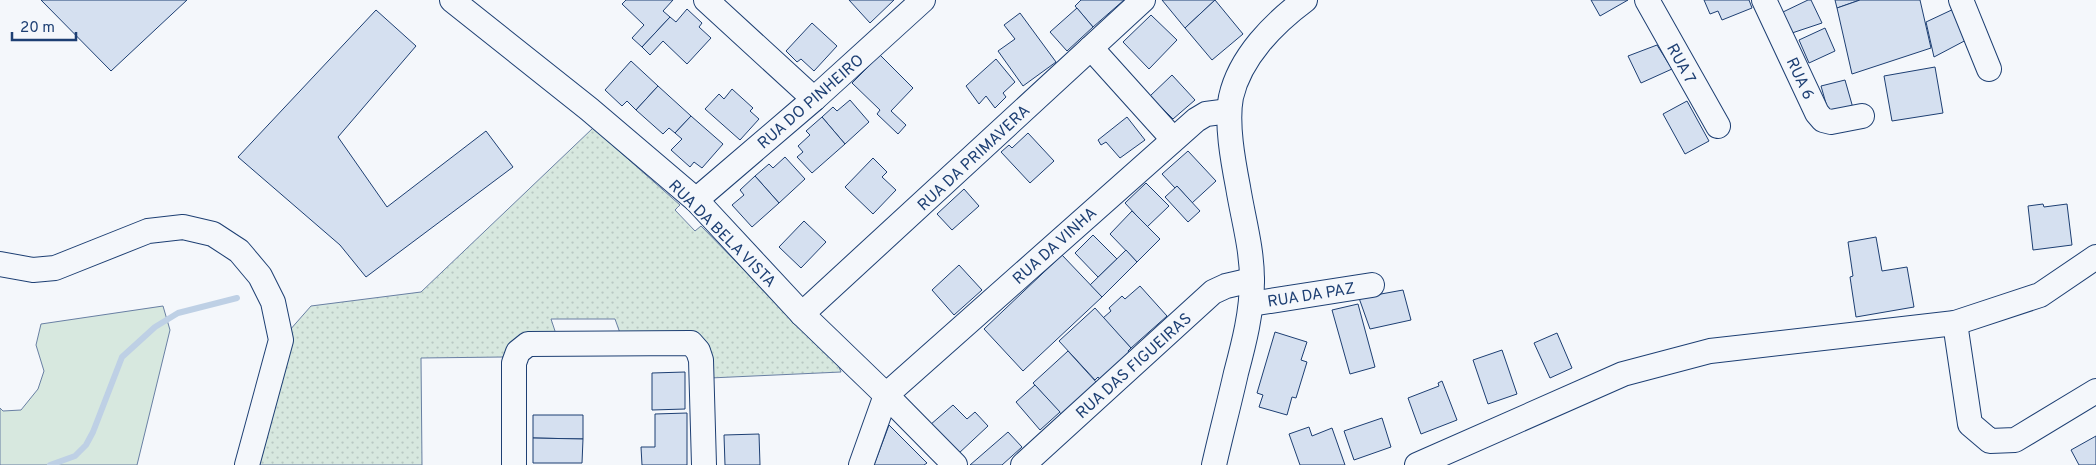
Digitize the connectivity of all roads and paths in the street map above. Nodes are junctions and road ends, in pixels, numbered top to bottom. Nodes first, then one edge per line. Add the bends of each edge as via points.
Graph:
1 (452, 0) edge
2 (706, 0) edge
3 (923, 0) edge
4 (1143, 0) edge
5 (1305, 0) edge
6 (1646, 0) edge
7 (1764, 0) edge
8 (1961, 0) edge
9 (1092, 48) junction
10 (1989, 69) dead end
11 (814, 99) junction
12 (1230, 111) junction
13 (1862, 116) dead end
14 (1718, 126) dead end
15 (1174, 138) junction
16 (696, 200) junction
17 (2096, 257) edge
18 (0, 264) edge
19 (1252, 280) junction
20 (1372, 285) dead end
21 (1251, 304) junction
22 (802, 314) junction
23 (1955, 323) junction
24 (2096, 390) edge
25 (886, 395) junction
26 (247, 465) edge
27 (514, 465) edge
28 (704, 465) edge
29 (862, 465) edge
30 (954, 465) edge
31 (1023, 465) edge
32 (1214, 465) edge
33 (1417, 465) edge

1 - 16 street, RUA DA BELA VISTA via 590,109
2 - 11 street
3 - 11 street, RUA DO PINHEIRO
4 - 9 street, RUA DA PRIMAVERA
5 - 12 street via 1265,36 1248,60 1237,79
6 - 14 street, RUA 7
7 - 13 street, RUA 6 via 1817,113 1823,120 1831,122
8 - 10 street
9 - 15 street
9 - 22 street, RUA DA PRIMAVERA
11 - 16 street, RUA DO PINHEIRO
12 - 15 street, RUA DA VINHA via 1206,114
12 - 19 street via 1232,147 1248,231
15 - 25 street, RUA DA VINHA
16 - 22 street, RUA DA BELA VISTA
17 - 23 street via 2040,295
18 - 26 street via 33,270 55,268 148,231 182,227 213,234 239,251 264,284 281,340
19 - 21 street
19 - 31 street, RUA DAS FIGUEIRAS via 1213,292
20 - 21 street, RUA DA PAZ
21 - 32 street
22 - 25 street, RUA DA BELA VISTA
23 - 24 street via 1970,424 1990,441 2015,440
23 - 33 street via 1710,351 1633,371
25 - 29 street
25 - 30 street, RUA DA BELA VISTA
27 - 28 street via 514,363 518,352 528,344 691,343 701,360

